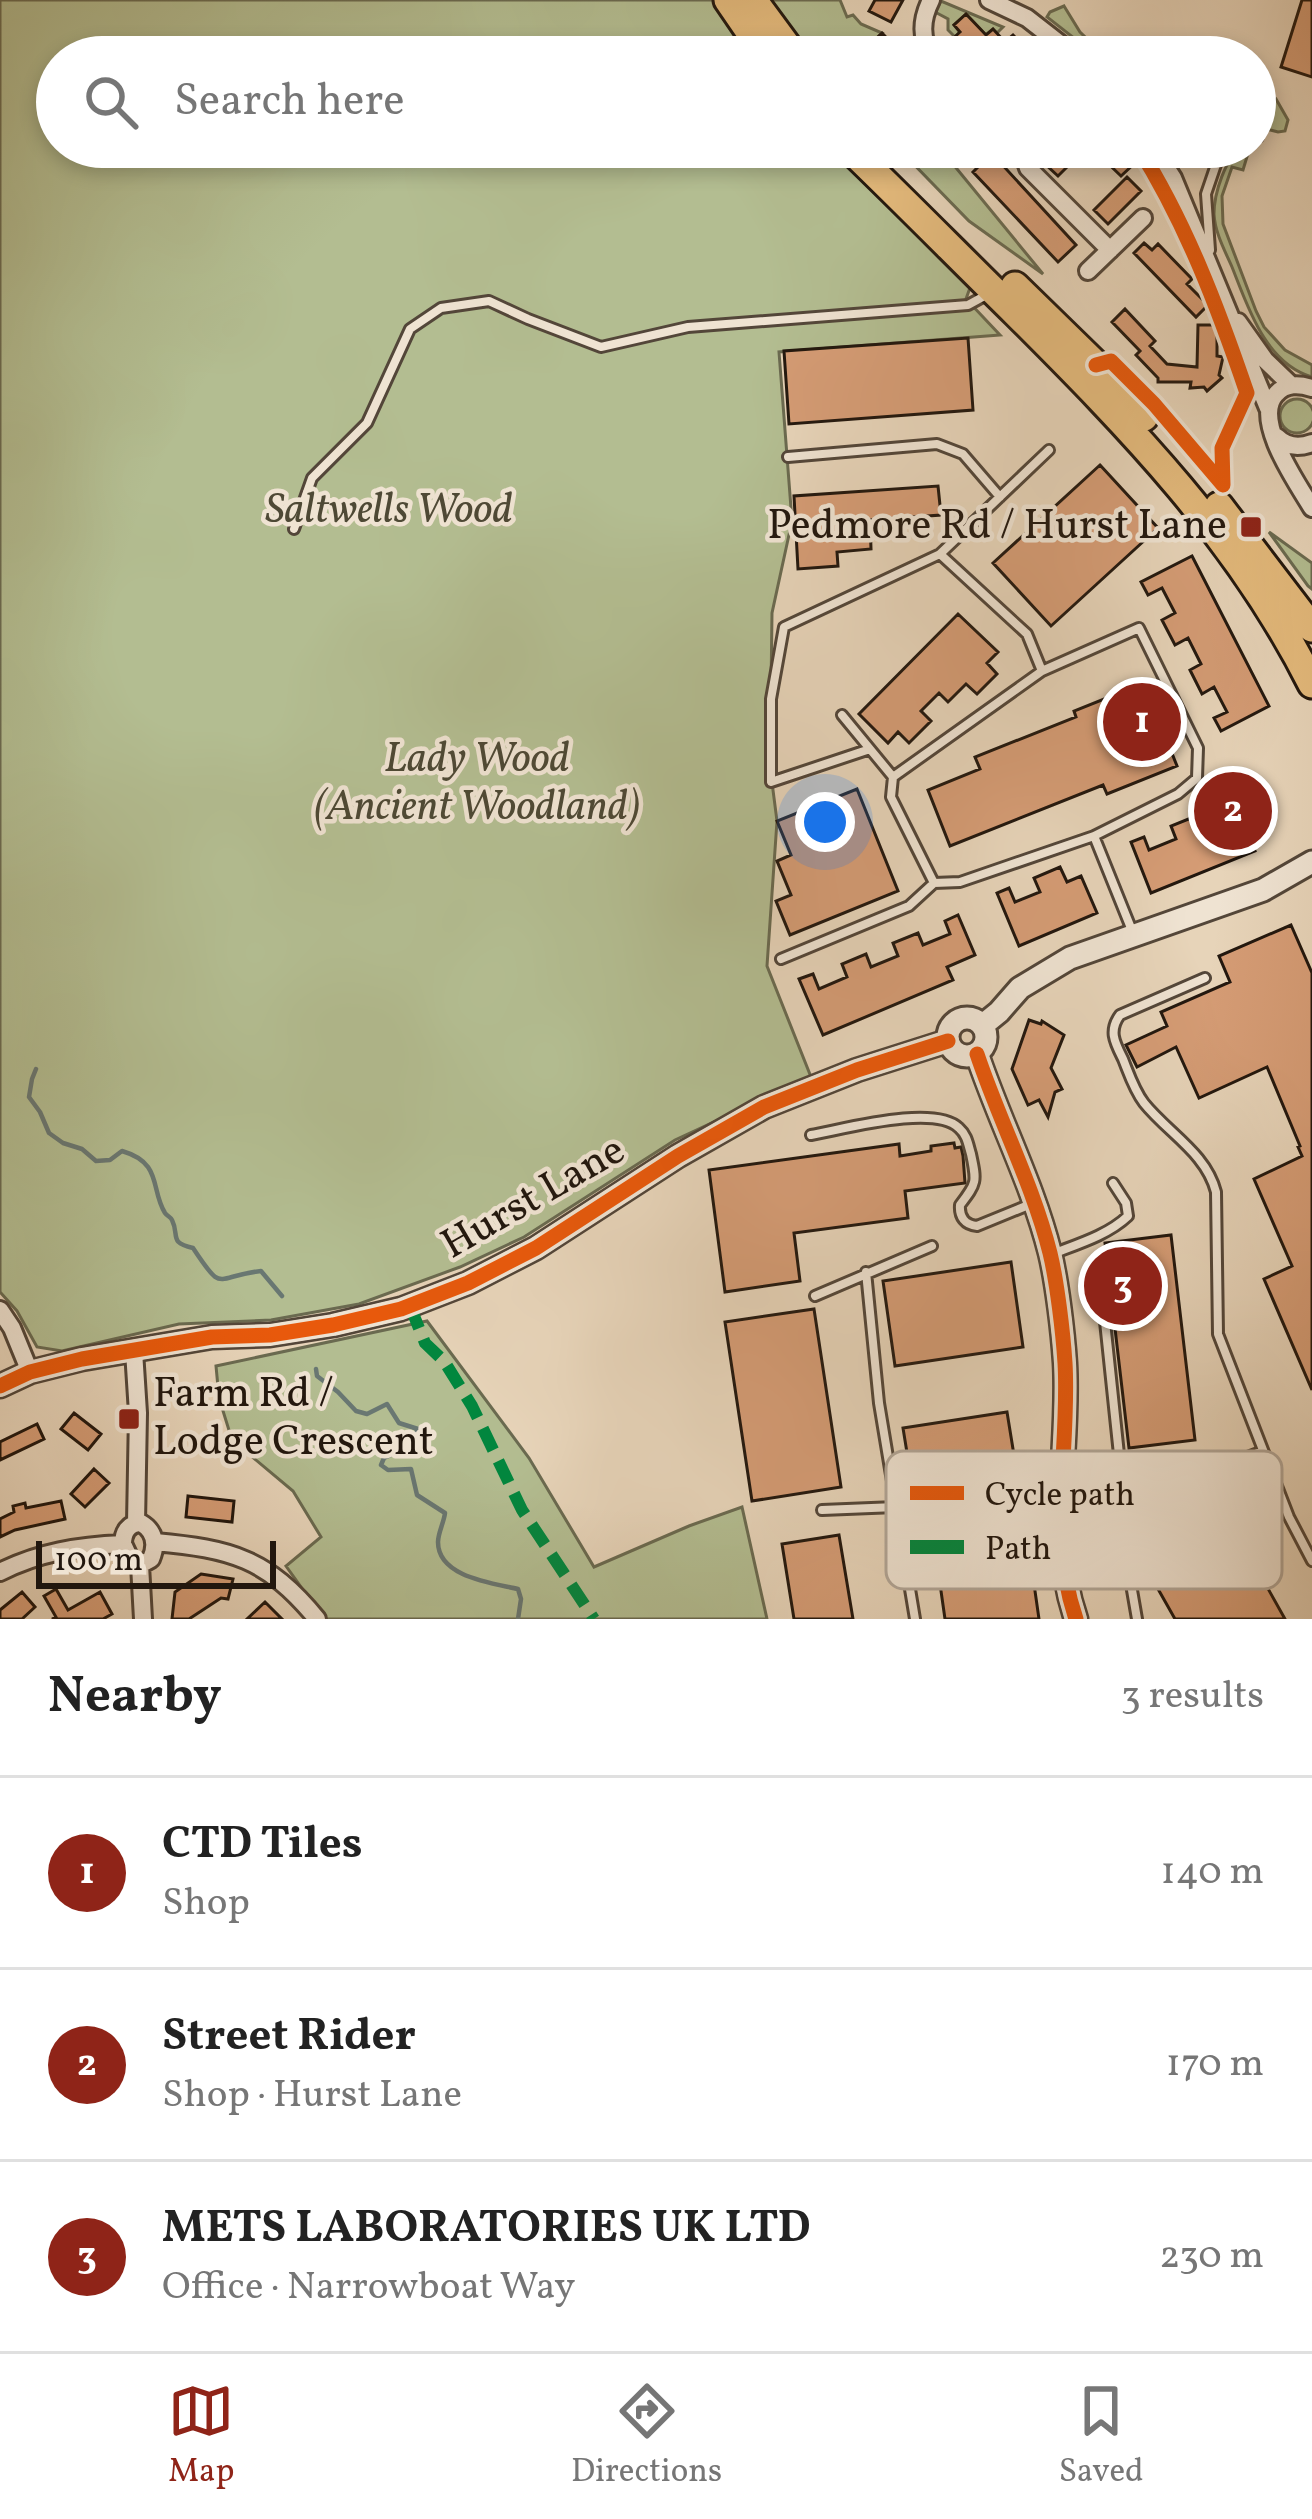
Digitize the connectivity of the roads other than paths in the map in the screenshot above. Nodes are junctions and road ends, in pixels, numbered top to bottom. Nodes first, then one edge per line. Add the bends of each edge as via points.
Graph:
1 (728, 0) edge
2 (753, 0) edge
3 (931, 0) edge
4 (988, 0) edge
5 (753, 36) edge
6 (780, 36) edge
7 (923, 36) edge
8 (1050, 36) edge
9 (869, 168) edge
10 (897, 168) edge
11 (1030, 168) edge
12 (1167, 168) edge
13 (1215, 168) edge
14 (1143, 218) dead end
15 (1110, 250) junction
16 (1088, 271) dead end
17 (1214, 278) junction
18 (994, 291) junction
19 (1227, 307) junction
20 (1291, 385) junction
21 (1312, 388) edge
22 (1268, 408) junction
23 (1272, 432) junction
24 (1312, 443) edge
25 (1049, 450) dead end
26 (788, 457) dead end
27 (1000, 496) junction
28 (1312, 508) edge
29 (294, 530) dead end
30 (940, 554) junction
31 (1286, 593) junction
32 (1312, 609) edge
33 (1312, 628) edge
34 (1312, 638) edge
35 (1042, 670) junction
36 (1312, 684) edge
37 (842, 715) dead end
38 (870, 748) junction
39 (893, 777) junction
40 (1094, 836) junction
41 (1312, 862) edge
42 (1312, 875) edge
43 (934, 883) junction
44 (1263, 890) junction
45 (1134, 934) junction
46 (781, 958) dead end
47 (1205, 978) dead end
48 (982, 1025) junction
49 (948, 1041) junction
50 (977, 1054) junction
51 (811, 1135) dead end
52 (1113, 1183) dead end
53 (1033, 1203) junction
54 (932, 1246) dead end
55 (1051, 1254) junction
56 (866, 1272) junction
57 (1100, 1274) dead end
58 (815, 1296) dead end
59 (0, 1310) edge
60 (134, 1351) junction
61 (30, 1372) junction
62 (0, 1386) edge
63 (1263, 1450) edge
64 (887, 1451) edge
65 (1061, 1451) edge
66 (1119, 1451) edge
67 (1282, 1498) edge
68 (886, 1507) edge
69 (822, 1510) dead end
70 (136, 1523) junction
71 (155, 1542) junction
72 (122, 1544) junction
73 (1312, 1561) edge
74 (140, 1565) junction
75 (0, 1572) edge
76 (910, 1589) edge
77 (1068, 1589) edge
78 (1132, 1589) edge
79 (143, 1619) edge
80 (317, 1619) edge
81 (915, 1619) edge
82 (1076, 1619) edge
83 (1137, 1619) edge

1 - 5 highway
2 - 6 highway
3 - 7 street
4 - 8 street
9 - 18 highway
10 - 31 highway via 1134,405
11 - 15 street
12 - 17 street
13 - 17 lane via 1206,194
14 - 15 street
15 - 16 street
17 - 19 street
18 - 29 lane via 968,305 688,327 601,347 489,301 441,308 410,329 367,423 312,478
18 - 36 highway via 1122,419 1218,532
19 - 20 street
19 - 22 street
20 - 21 street
20 - 22 street
22 - 23 street
23 - 24 street via 1288,445
23 - 28 street
25 - 27 lane
26 - 27 lane via 937,444 964,454
27 - 30 lane
30 - 35 lane via 1027,634
30 - 38 lane via 784,627 771,699 771,782
31 - 32 highway
31 - 33 highway
31 - 34 highway
35 - 39 lane
35 - 40 lane via 1139,628 1198,748 1197,778
37 - 38 lane
38 - 39 lane
39 - 43 lane via 892,797
40 - 43 lane via 959,882
40 - 45 lane
41 - 44 street
42 - 44 street
43 - 46 lane via 909,906
44 - 45 street
45 - 48 street via 1070,958 1020,988
47 - 63 lane via 1120,1015 1112,1030 1139,1097 1212,1176 1218,1334
48 - 49 street via 960,1019
48 - 50 street via 987,1038
49 - 50 street via 961,1055
49 - 60 street, Hurst Lane via 764,1107 536,1248 401,1309
50 - 53 street
51 - 53 lane via 945,1120 967,1139 976,1176 960,1205 963,1220 977,1226
52 - 55 lane via 1128,1216
53 - 55 street
54 - 56 lane
55 - 65 street via 1065,1363
56 - 58 lane
56 - 64 lane
57 - 66 lane
59 - 61 street
60 - 61 street, Hurst Lane
60 - 70 street
61 - 62 street, Hurst Lane
67 - 73 lane
68 - 69 lane
70 - 71 street
70 - 72 street
71 - 74 street
71 - 80 street via 256,1564
72 - 74 street
72 - 75 street via 72,1546
74 - 79 street
76 - 81 lane
77 - 82 street
78 - 83 lane

